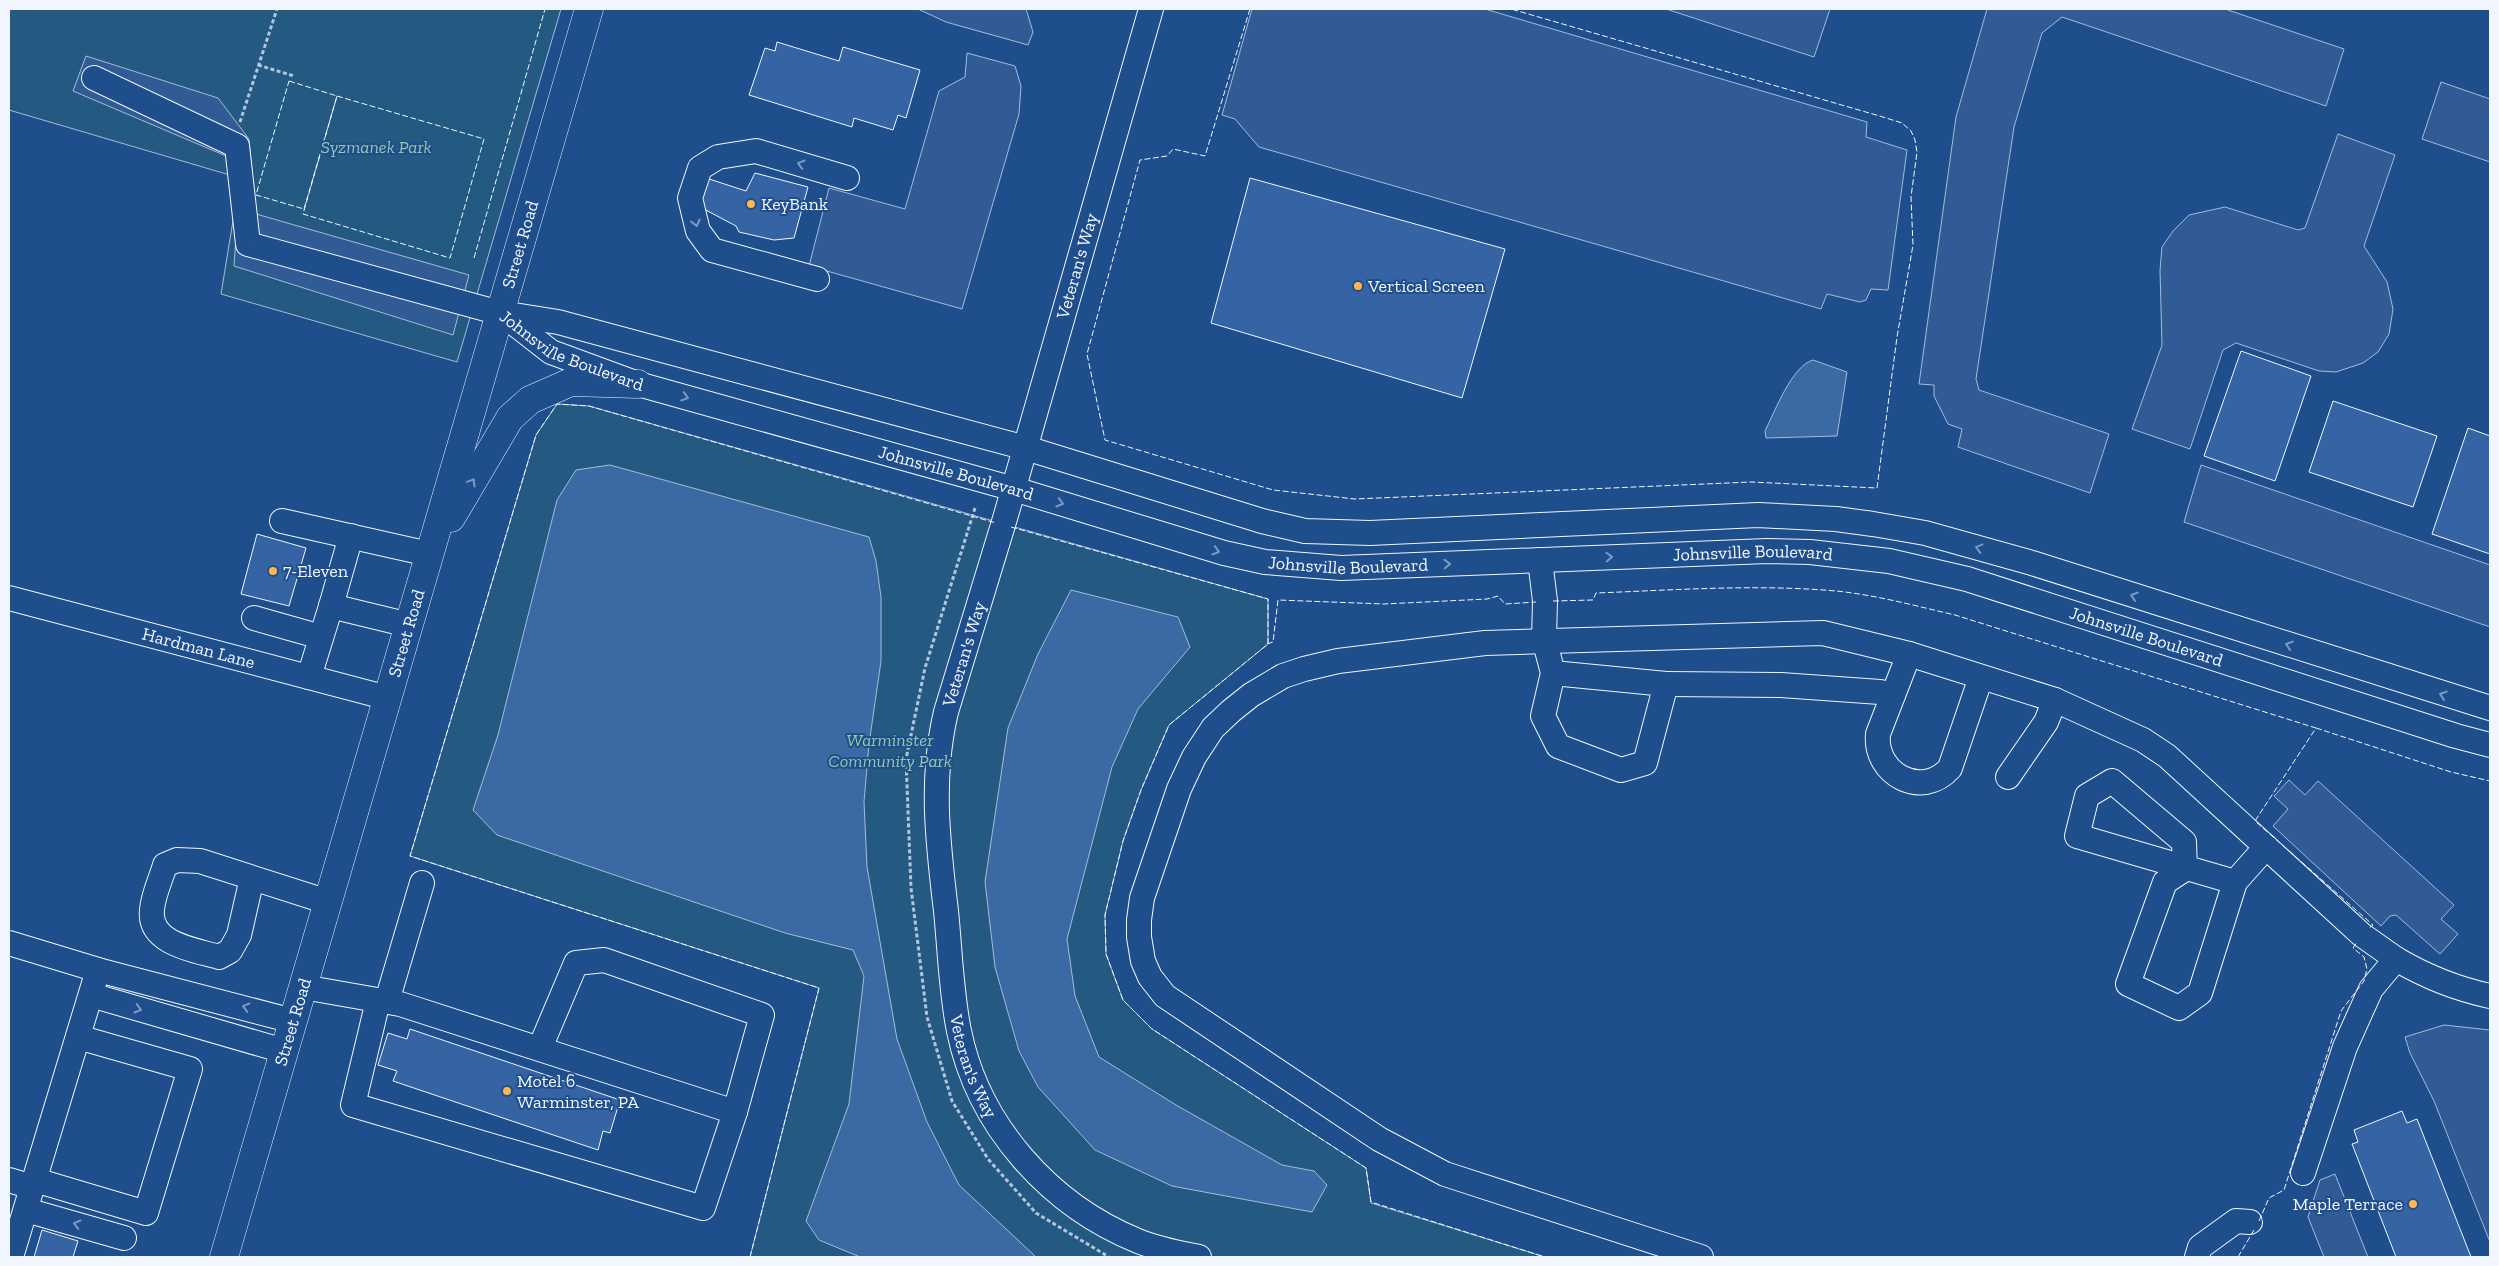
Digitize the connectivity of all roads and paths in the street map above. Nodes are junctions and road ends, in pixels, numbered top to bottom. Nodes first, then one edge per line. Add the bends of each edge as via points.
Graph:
1 (277, 9) edge
2 (589, 9) edge
3 (1151, 9) edge
4 (258, 65) junction
5 (294, 76) dead end
6 (94, 78) dead end
7 (235, 145) junction
8 (847, 178) dead end
9 (817, 279) dead end
10 (500, 313) junction
11 (638, 384) junction
12 (1026, 448) junction
13 (1014, 489) junction
14 (282, 521) dead end
15 (351, 536) junction
16 (430, 554) junction
17 (1540, 560) junction
18 (9, 598) edge
19 (331, 606) junction
20 (254, 618) dead end
21 (409, 626) junction
22 (321, 636) junction
23 (1544, 640) junction
24 (1910, 654) junction
25 (1553, 673) junction
26 (309, 677) junction
27 (1981, 677) junction
28 (1666, 684) junction
29 (1894, 695) junction
30 (388, 698) junction
31 (2054, 700) junction
32 (2490, 708) edge
33 (2490, 745) edge
34 (2008, 777) dead end
35 (2266, 847) junction
36 (2185, 869) junction
37 (252, 878) junction
38 (2235, 882) junction
39 (422, 883) dead end
40 (328, 902) junction
41 (9, 944) edge
42 (2396, 959) junction
43 (98, 970) junction
44 (303, 987) junction
45 (91, 995) junction
46 (2490, 996) edge
47 (382, 1001) junction
48 (293, 1021) junction
49 (78, 1037) junction
50 (540, 1048) junction
51 (284, 1051) junction
52 (736, 1112) junction
53 (2303, 1173) dead end
54 (9, 1180) edge
55 (31, 1193) junction
56 (2250, 1222) dead end
57 (126, 1232) edge
58 (11, 1257) edge
59 (224, 1257) edge
60 (1199, 1257) edge
61 (1701, 1257) edge
62 (2197, 1257) edge

1 - 4 path
2 - 10 main road, Street Road
3 - 12 street, Veteran's Way
4 - 5 path
4 - 7 path
6 - 7 street
7 - 10 street via 248,244
8 -> 9 street via 756,152 718,157 700,168 690,198 698,231 712,250
10 - 11 street, Johnsville Boulevard via 551,352
10 - 12 street, Johnsville Boulevard via 558,322
10 - 16 main road, Street Road
11 -> 13 street, Johnsville Boulevard
16 -> 11 main road via 510,418 530,400 571,382
12 - 13 street, Veteran's Way
32 -> 12 street, Johnsville Boulevard via 2032,563 1925,533 1836,519 1758,515 1370,533 1305,531
13 -> 17 street, Johnsville Boulevard via 1224,553 1265,562 1341,568
13 - 60 street, Veteran's Way via 939,741 937,830 958,1030 983,1102 1014,1150 1040,1178 1106,1226 1138,1241
14 - 15 street
15 - 16 street
15 - 19 street
16 - 21 main road, Street Road
17 - 23 street via 1545,601
17 -> 33 street, Johnsville Boulevard via 1767,551 1810,552 1889,561 1967,579
18 - 26 street, Hardman Lane
19 - 21 street
19 - 22 street
20 - 22 street
21 - 30 main road, Street Road
22 - 26 street
23 - 24 street via 1823,633
23 - 25 street
23 - 61 street via 1485,643 1338,661 1283,676 1231,710 1213,728 1194,757 1169,816 1142,898 1139,937 1142,960 1165,996 1379,1139 1445,1174
24 - 27 street
24 - 29 street
25 - 28 street
25 - 28 street via 1543,716 1558,746 1621,770 1645,763
26 - 30 street, Hardman Lane
27 - 29 street via 1950,768 1942,778 1928,782 1909,781 1893,775 1882,758 1877,744 1878,734
27 - 31 street
28 - 29 street via 1781,685
30 - 40 main road, Street Road
31 - 34 street via 2046,722
31 - 35 street via 2143,740 2167,756
35 - 38 street
35 - 42 street via 2362,935
36 - 36 street via 2184,842 2112,781 2087,796 2077,836
36 - 38 street
36 - 38 street via 2165,882 2128,984 2179,1008 2200,993
37 - 37 street via 200,861 177,860 165,865 151,911 156,930 170,942 219,957 230,951 239,935
37 - 40 street
39 - 47 street
40 - 44 main road, Street Road
41 - 43 street
42 - 46 street via 2470,992
42 - 53 street via 2372,989 2345,1047
43 - 45 street
48 -> 43 street
44 - 47 street
44 - 48 main road, Street Road
45 - 49 street
45 -> 51 street
47 - 50 street
47 - 52 street via 353,1105 702,1208
48 - 51 main road, Street Road
49 - 55 street
49 - 57 street via 190,1069 146,1212
50 - 52 street
50 - 52 street via 576,963 604,960 762,1015
51 - 59 main road, Street Road
54 - 55 street
57 -> 55 street
55 - 57 street
55 - 58 street
56 - 62 street via 2236,1221 2200,1247

